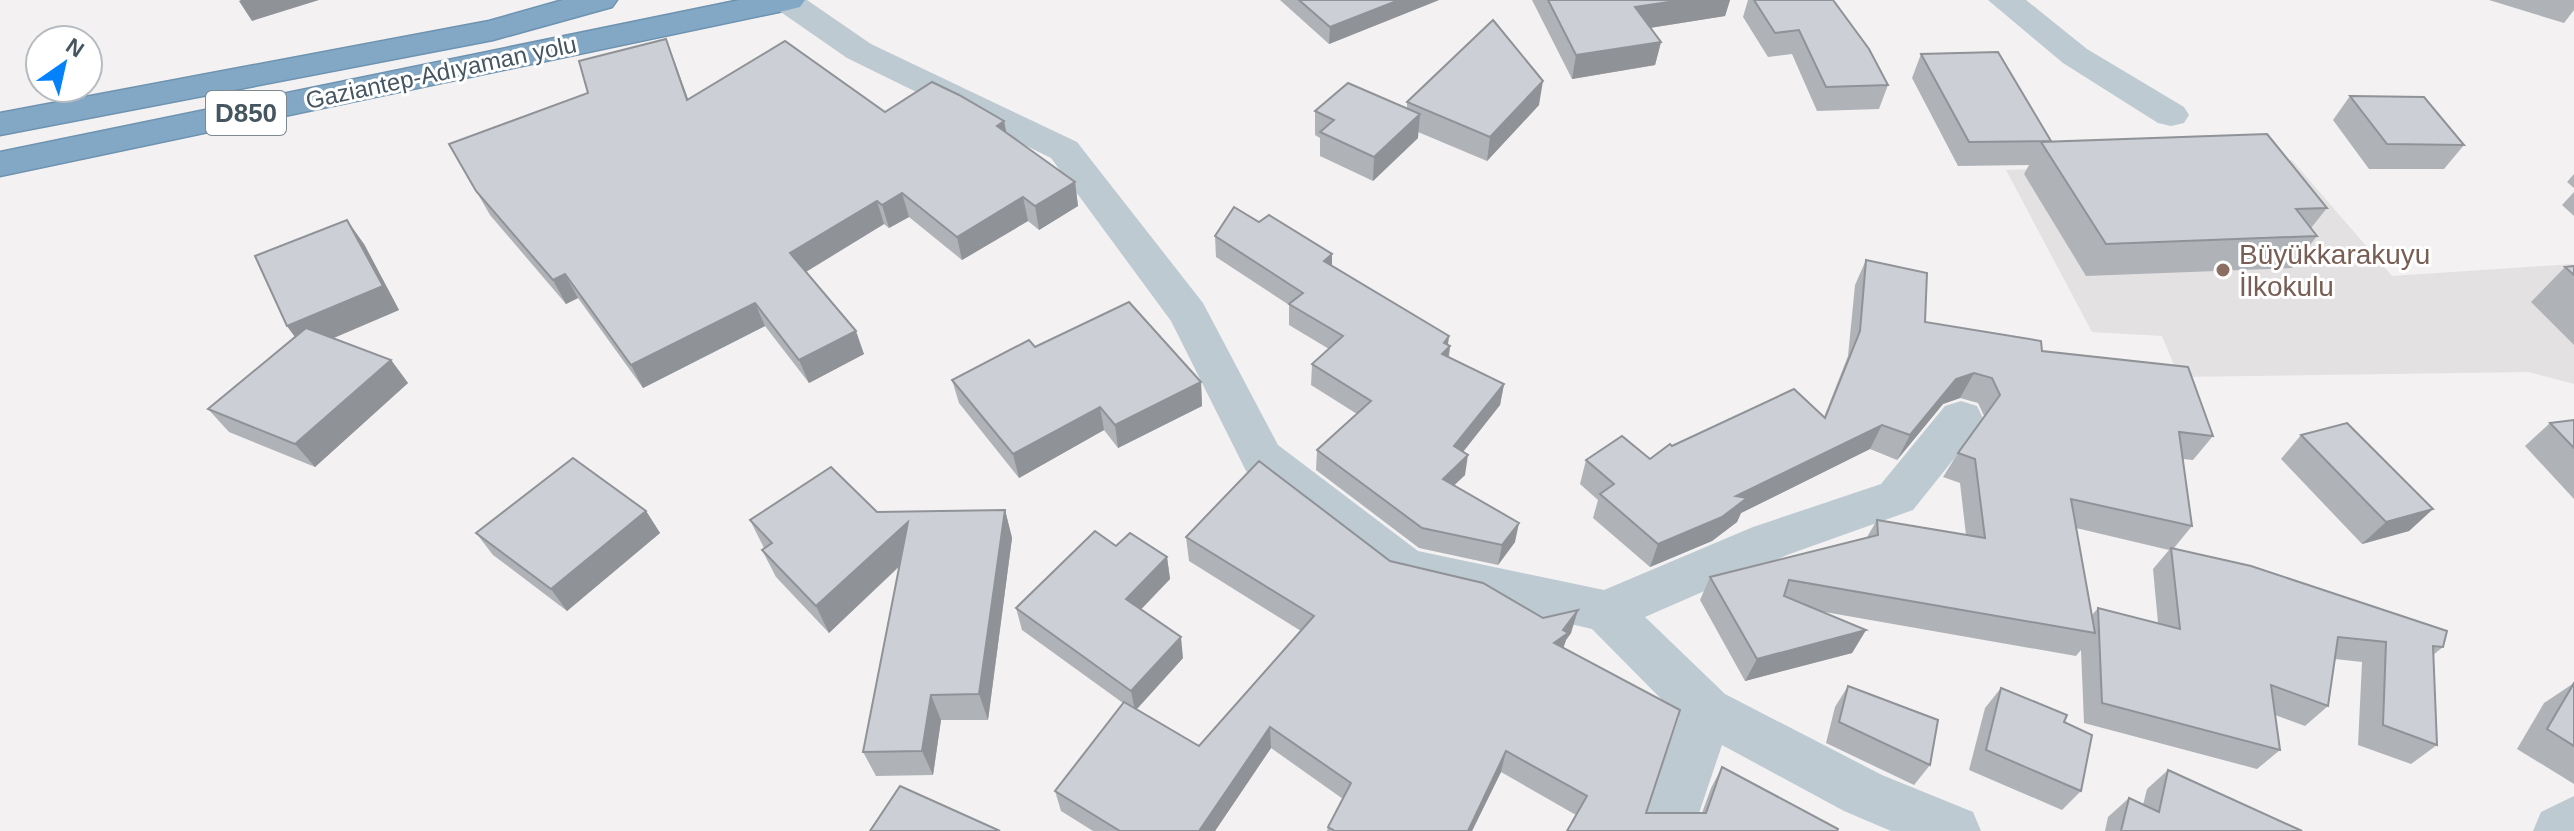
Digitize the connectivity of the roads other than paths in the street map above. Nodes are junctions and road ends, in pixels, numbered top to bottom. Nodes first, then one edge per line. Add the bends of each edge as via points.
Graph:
1 (600, 0) edge
2 (788, 0) edge
3 (2005, 0) edge
4 (2171, 115) dead end
5 (0, 124) edge
6 (0, 164) edge
7 (1961, 418) dead end
8 (1606, 611) junction
9 (1707, 711) junction
10 (2574, 822) edge
11 (1666, 831) edge
12 (1954, 831) edge
13 (2560, 831) edge

1 - 5 highway, Gaziantep-Adıyaman yolu / D850 via 493,30
2 - 6 highway, Gaziantep-Adıyaman yolu / D850
2 - 8 street via 859,51 1064,150 1188,314 1262,458 1405,568
3 - 4 street via 2075,56
7 - 8 street via 1897,497 1770,541
8 - 9 street
9 - 11 street
9 - 12 street via 1863,793
10 - 13 street

